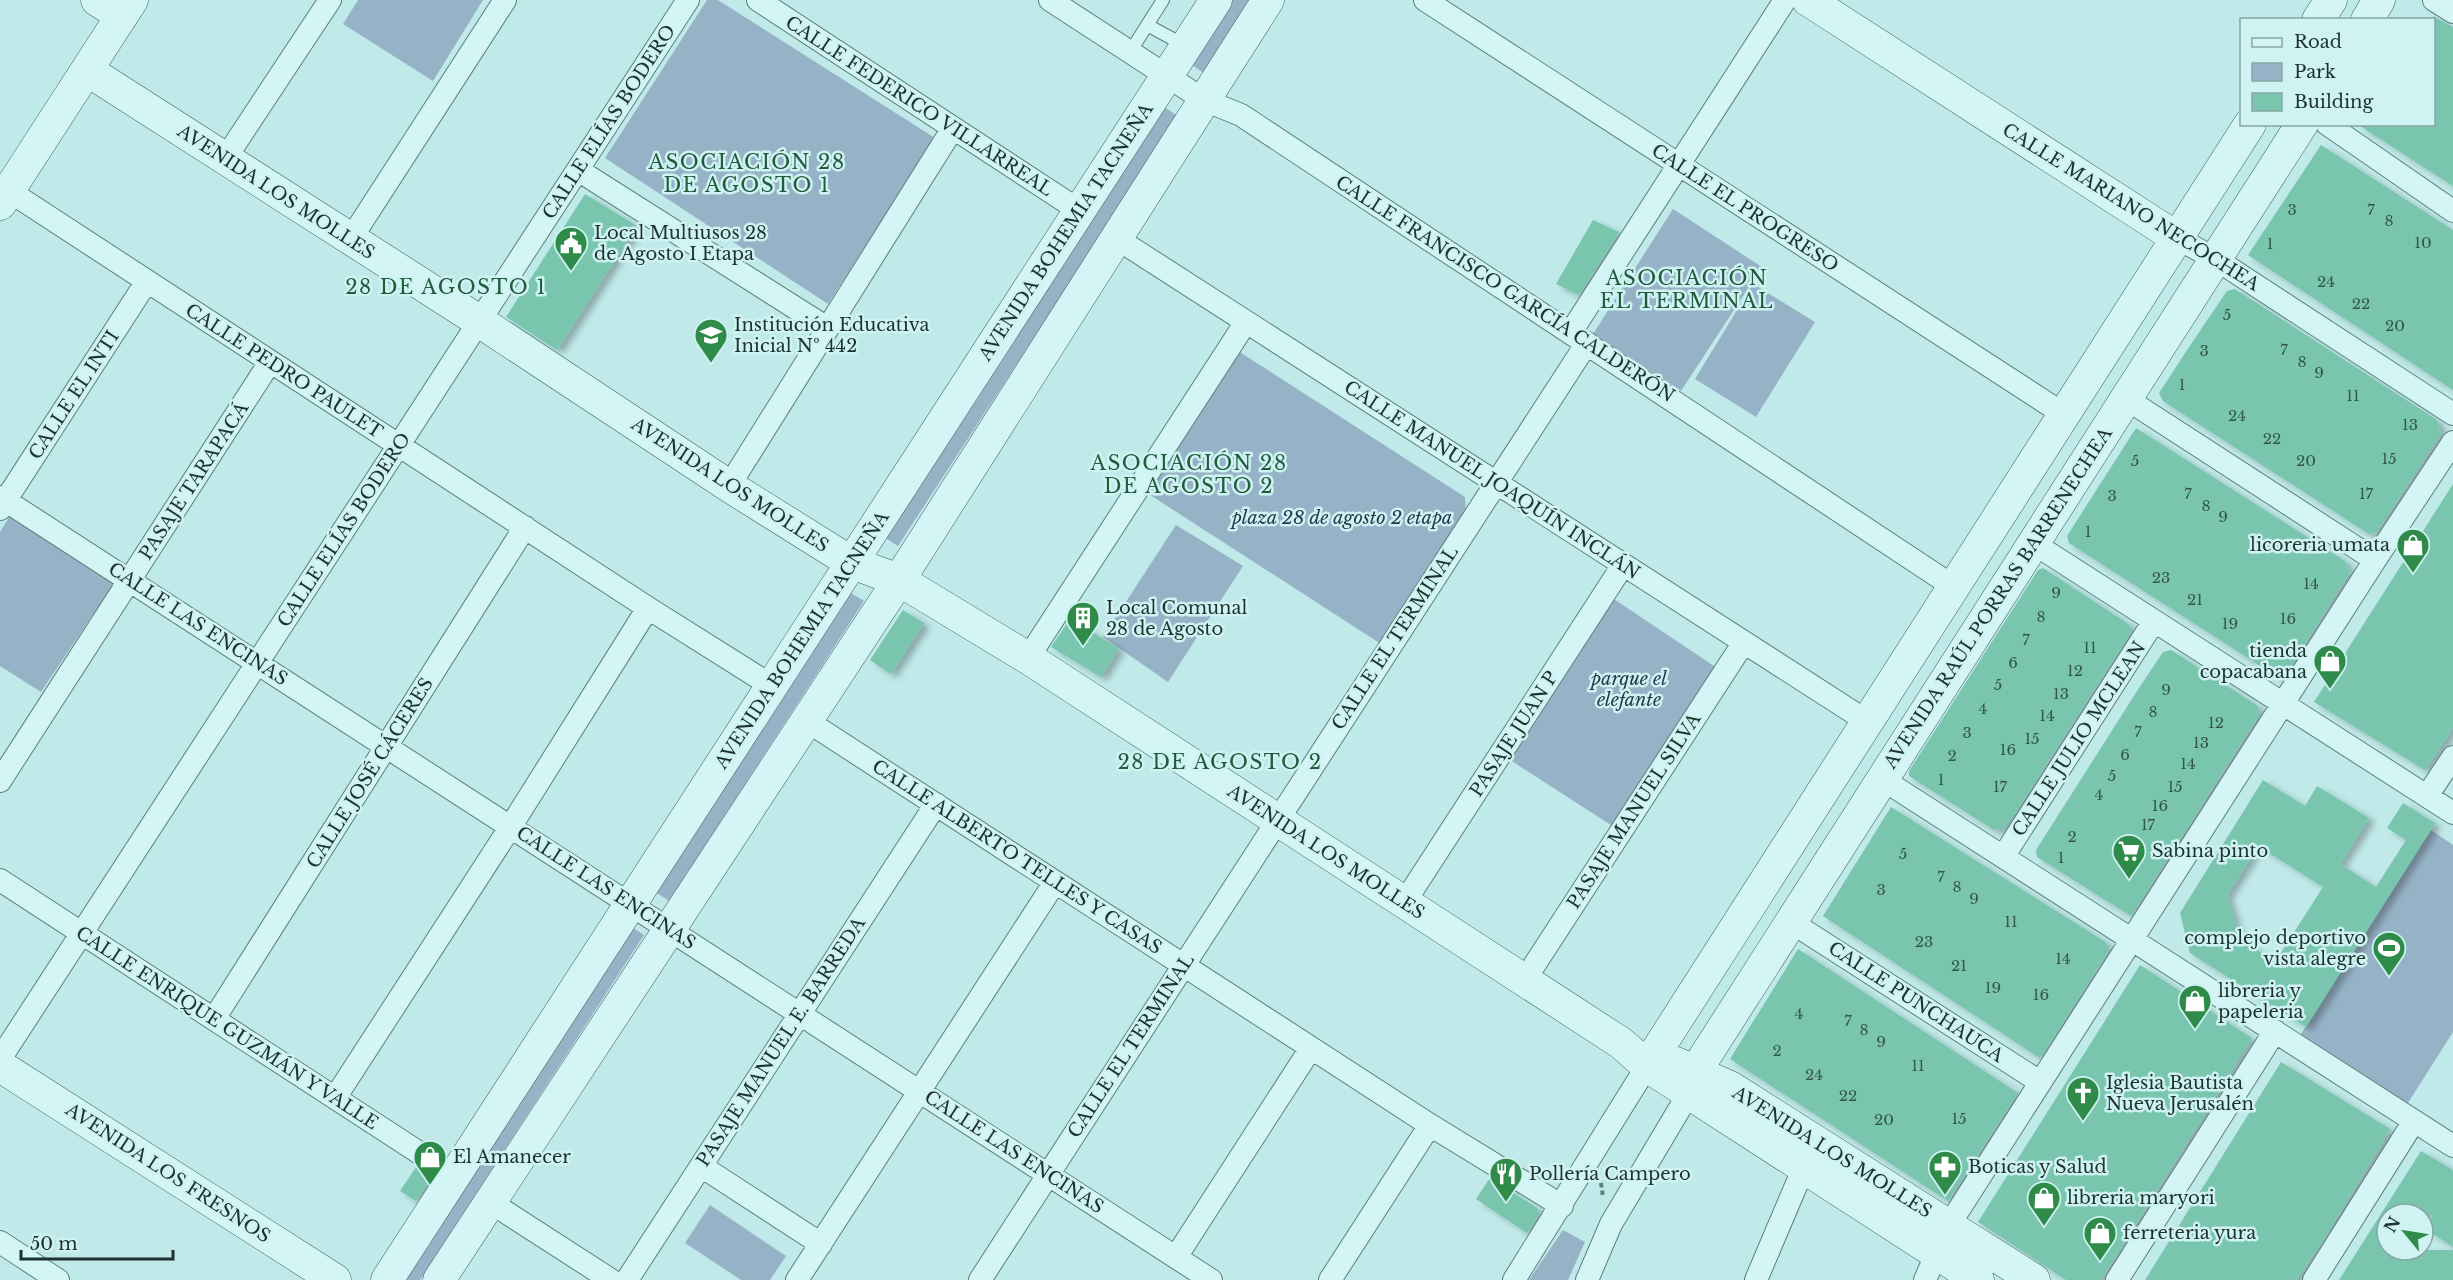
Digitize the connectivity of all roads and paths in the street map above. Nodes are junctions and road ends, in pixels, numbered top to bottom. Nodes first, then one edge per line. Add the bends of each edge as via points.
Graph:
1 (330, 0) edge
2 (505, 0) edge
3 (688, 0) edge
4 (758, 0) edge
5 (1050, 0) edge
6 (1163, 0) edge
7 (1216, 0) edge
8 (1268, 0) edge
9 (1425, 0) edge
10 (1785, 0) edge
11 (1808, 0) edge
12 (2331, 0) edge
13 (2379, 0) edge
14 (2434, 0) edge
15 (117, 5) edge
16 (2453, 12) edge
17 (2319, 18) edge
18 (2368, 18) edge
19 (1147, 25) junction
20 (1186, 46) junction
21 (1130, 52) junction
22 (87, 70) junction
23 (1167, 76) junction
24 (1204, 100) junction
25 (2249, 126) edge
26 (2301, 126) edge
27 (2330, 126) edge
28 (953, 128) junction
29 (225, 159) junction
30 (1678, 164) junction
31 (578, 170) junction
32 (4, 198) edge
33 (1080, 211) junction
34 (2453, 211) edge
35 (1116, 238) junction
36 (2177, 238) junction
37 (350, 240) junction
38 (2217, 260) junction
39 (147, 281) junction
40 (479, 321) junction
41 (1246, 322) junction
42 (827, 328) junction
43 (1579, 338) junction
44 (270, 362) junction
45 (2125, 398) junction
46 (2453, 414) edge
47 (2065, 415) junction
48 (2453, 442) edge
49 (399, 445) junction
50 (1496, 483) junction
51 (729, 486) junction
52 (2, 502) edge
53 (525, 527) junction
54 (2033, 543) junction
55 (2375, 560) junction
56 (852, 563) junction
57 (1623, 565) junction
58 (899, 580) junction
59 (130, 581) junction
60 (1954, 587) junction
61 (648, 608) junction
62 (2154, 621) junction
63 (1744, 642) junction
64 (1028, 658) junction
65 (258, 663) junction
66 (772, 686) junction
67 (2283, 704) junction
68 (807, 721) junction
69 (1868, 722) junction
70 (387, 747) junction
71 (2453, 757) edge
72 (1882, 779) junction
73 (0, 781) edge
74 (2427, 796) junction
75 (936, 804) junction
76 (2453, 813) edge
77 (1277, 820) junction
78 (511, 826) junction
79 (2003, 857) junction
80 (0, 880) edge
81 (1055, 882) junction
82 (1404, 903) junction
83 (631, 904) junction
84 (1791, 922) junction
85 (669, 929) junction
86 (82, 933) junction
87 (2131, 940) junction
88 (1184, 965) junction
89 (1524, 981) junction
90 (800, 1013) junction
91 (214, 1019) junction
92 (2275, 1031) junction
93 (1311, 1048) junction
94 (0, 1059) edge
95 (1652, 1059) junction
96 (0, 1066) edge
97 (1692, 1082) junction
98 (2040, 1082) junction
99 (920, 1091) junction
100 (335, 1098) junction
101 (2414, 1121) junction
102 (1430, 1125) junction
103 (2453, 1146) edge
104 (701, 1166) junction
105 (1804, 1167) junction
106 (1048, 1174) junction
107 (455, 1176) junction
108 (1595, 1188) dead end
109 (490, 1202) junction
110 (1603, 1204) dead end
111 (1562, 1206) junction
112 (1949, 1225) junction
113 (0, 1242) edge
114 (821, 1244) junction
115 (1176, 1257) junction
116 (1931, 1267) edge
117 (47, 1277) edge
118 (335, 1280) edge
119 (387, 1280) edge
120 (439, 1280) edge
121 (611, 1280) edge
122 (627, 1280) edge
123 (797, 1280) edge
124 (980, 1280) edge
125 (1211, 1280) edge
126 (1330, 1280) edge
127 (1514, 1280) edge
128 (1587, 1280) edge
129 (1756, 1280) edge
130 (1978, 1280) edge
131 (2034, 1280) edge
132 (2117, 1280) edge
133 (2313, 1280) edge

1 - 29 street
2 - 37 street
3 - 31 street, CALLE ELÍAS BODERO
4 - 28 street, CALLE FEDERICO VILLARREAL
5 - 21 street, CALLE FRANCISCO GARCÍA CALDERÓN
6 - 19 lane
7 - 20 street, AVENIDA BOHEMIA TACNEÑA
8 - 24 street
9 - 30 street, CALLE EL PROGRESO
10 - 30 street, CALLE EL TERMINAL
11 - 36 street, CALLE MARIANO NECOCHEA
12 - 17 street
13 - 18 street
14 - 16 street
15 - 22 street
19 - 20 lane
19 - 21 lane
20 - 23 street, AVENIDA BOHEMIA TACNEÑA
21 - 23 street, CALLE FRANCISCO GARCÍA CALDERÓN
22 - 29 street, AVENIDA LOS MOLLES
22 - 32 street
23 - 24 street, CALLE FRANCISCO GARCÍA CALDERÓN
23 - 33 street, AVENIDA BOHEMIA TACNEÑA
24 - 35 street
24 - 43 street, CALLE FRANCISCO GARCÍA CALDERÓN via 1241,115
25 - 36 street
26 - 38 street, AVENIDA RAÚL PORRAS BARRENECHEA
27 - 34 street
28 - 33 street, CALLE FEDERICO VILLARREAL
28 - 42 street
29 - 37 street, AVENIDA LOS MOLLES
30 - 43 street, CALLE EL TERMINAL
30 - 47 street, CALLE EL PROGRESO
31 - 40 street, CALLE ELÍAS BODERO
31 - 42 street
32 - 39 street, CALLE PEDRO PAULET
33 - 56 street, AVENIDA BOHEMIA TACNEÑA
35 - 41 street, CALLE MANUEL JOAQUÍN INCLÁN
35 - 58 street
36 - 38 street, CALLE MARIANO NECOCHEA
36 - 47 street
37 - 40 street, AVENIDA LOS MOLLES
38 - 45 street, AVENIDA RAÚL PORRAS BARRENECHEA
38 - 46 street, CALLE MARIANO NECOCHEA
39 - 44 street, CALLE PEDRO PAULET
39 - 52 street, CALLE EL INTI
40 - 49 street, CALLE ELÍAS BODERO
40 - 51 street, AVENIDA LOS MOLLES
41 - 50 street, CALLE MANUEL JOAQUÍN INCLÁN
41 - 64 street
42 - 51 street
43 - 50 street, CALLE EL TERMINAL
43 - 60 street, CALLE FRANCISCO GARCÍA CALDERÓN
44 - 49 street, CALLE PEDRO PAULET
44 - 59 street, PASAJE TARAPACÁ
45 - 54 street, AVENIDA RAÚL PORRAS BARRENECHEA
45 - 55 street
47 - 60 street
48 - 55 street
49 - 53 street, CALLE PEDRO PAULET
49 - 65 street, CALLE ELÍAS BODERO
50 - 57 street, CALLE MANUEL JOAQUÍN INCLÁN
50 - 77 street, CALLE EL TERMINAL
51 - 56 street, AVENIDA LOS MOLLES
52 - 59 street, CALLE LAS ENCINAS
53 - 61 street, CALLE PEDRO PAULET
53 - 70 street, CALLE JOSÉ CÁCERES
54 - 62 street
54 - 72 street, AVENIDA RAÚL PORRAS BARRENECHEA
55 - 67 street
56 - 58 street, AVENIDA LOS MOLLES
56 - 66 street, AVENIDA BOHEMIA TACNEÑA
57 - 63 street, CALLE MANUEL JOAQUÍN INCLÁN
57 - 82 street, PASAJE JUAN P
58 - 64 street, AVENIDA LOS MOLLES
58 - 68 street
59 - 65 street, CALLE LAS ENCINAS
59 - 73 street, PASAJE TARAPACÁ
60 - 69 street
61 - 66 street, CALLE PEDRO PAULET
61 - 78 street
62 - 67 street
62 - 79 street, CALLE JULIO MCLEAN
63 - 69 street, CALLE MANUEL JOAQUÍN INCLÁN
63 - 89 street, PASAJE MANUEL SILVA
64 - 77 street, AVENIDA LOS MOLLES
65 - 70 street, CALLE LAS ENCINAS
65 - 86 street, CALLE ELÍAS BODERO
66 - 83 street, AVENIDA BOHEMIA TACNEÑA
67 - 74 street
67 - 87 street
68 - 75 street, CALLE ALBERTO TELLES Y CASAS
68 - 85 street
69 - 95 street
70 - 78 street, CALLE LAS ENCINAS
70 - 91 street, CALLE JOSÉ CÁCERES
71 - 74 street
72 - 79 street
72 - 84 street, AVENIDA RAÚL PORRAS BARRENECHEA
74 - 76 street
75 - 81 street, CALLE ALBERTO TELLES Y CASAS
75 - 90 street, PASAJE MANUEL E. BARREDA
77 - 82 street, AVENIDA LOS MOLLES
77 - 88 street, CALLE EL TERMINAL
78 - 83 street, CALLE LAS ENCINAS
78 - 100 street
79 - 87 street
80 - 86 street, CALLE ENRIQUE GUZMÁN Y VALLE
81 - 88 street, CALLE ALBERTO TELLES Y CASAS
81 - 99 street
82 - 89 street, AVENIDA LOS MOLLES
83 - 85 street, CALLE LAS ENCINAS
83 - 107 street, AVENIDA BOHEMIA TACNEÑA
84 - 97 street, AVENIDA RAÚL PORRAS BARRENECHEA
84 - 98 street, CALLE PUNCHAUCA
85 - 90 street, CALLE LAS ENCINAS
85 - 109 street
86 - 91 street, CALLE ENRIQUE GUZMÁN Y VALLE
86 - 94 street, CALLE ELÍAS BODERO
87 - 92 street
87 - 98 street
88 - 93 street, CALLE ALBERTO TELLES Y CASAS
88 - 106 street, CALLE EL TERMINAL
89 - 95 street, AVENIDA LOS MOLLES
90 - 99 street, CALLE LAS ENCINAS
90 - 104 street, PASAJE MANUEL E. BARREDA
91 - 100 street, CALLE ENRIQUE GUZMÁN Y VALLE
92 - 101 street
92 - 132 street
93 - 102 street, CALLE ALBERTO TELLES Y CASAS
93 - 115 street
95 - 97 street, AVENIDA LOS MOLLES
95 - 111 street
96 - 118 street, AVENIDA LOS FRESNOS
97 - 105 street, AVENIDA LOS MOLLES
97 - 112 street, AVENIDA LOS MOLLES via 1730,1088
97 - 128 street via 1611,1224
98 - 112 street
99 - 106 street, CALLE LAS ENCINAS
99 - 114 street
100 - 107 street, CALLE ENRIQUE GUZMÁN Y VALLE
101 - 103 street
101 - 133 street
102 - 111 street, CALLE ALBERTO TELLES Y CASAS
102 - 126 street
104 - 114 street
104 - 122 street, PASAJE MANUEL E. BARREDA
105 - 116 street, AVENIDA LOS MOLLES
105 - 129 street
106 - 115 street, CALLE LAS ENCINAS
106 - 124 street, CALLE EL TERMINAL
107 - 119 street, AVENIDA BOHEMIA TACNEÑA
108 - 110 path via 1601,1184
109 - 120 street
109 - 121 street
111 - 127 street
112 - 116 street
112 - 131 street, AVENIDA LOS MOLLES
113 - 117 street
114 - 123 street
115 - 125 street, CALLE LAS ENCINAS
116 - 130 street, AVENIDA LOS MOLLES

